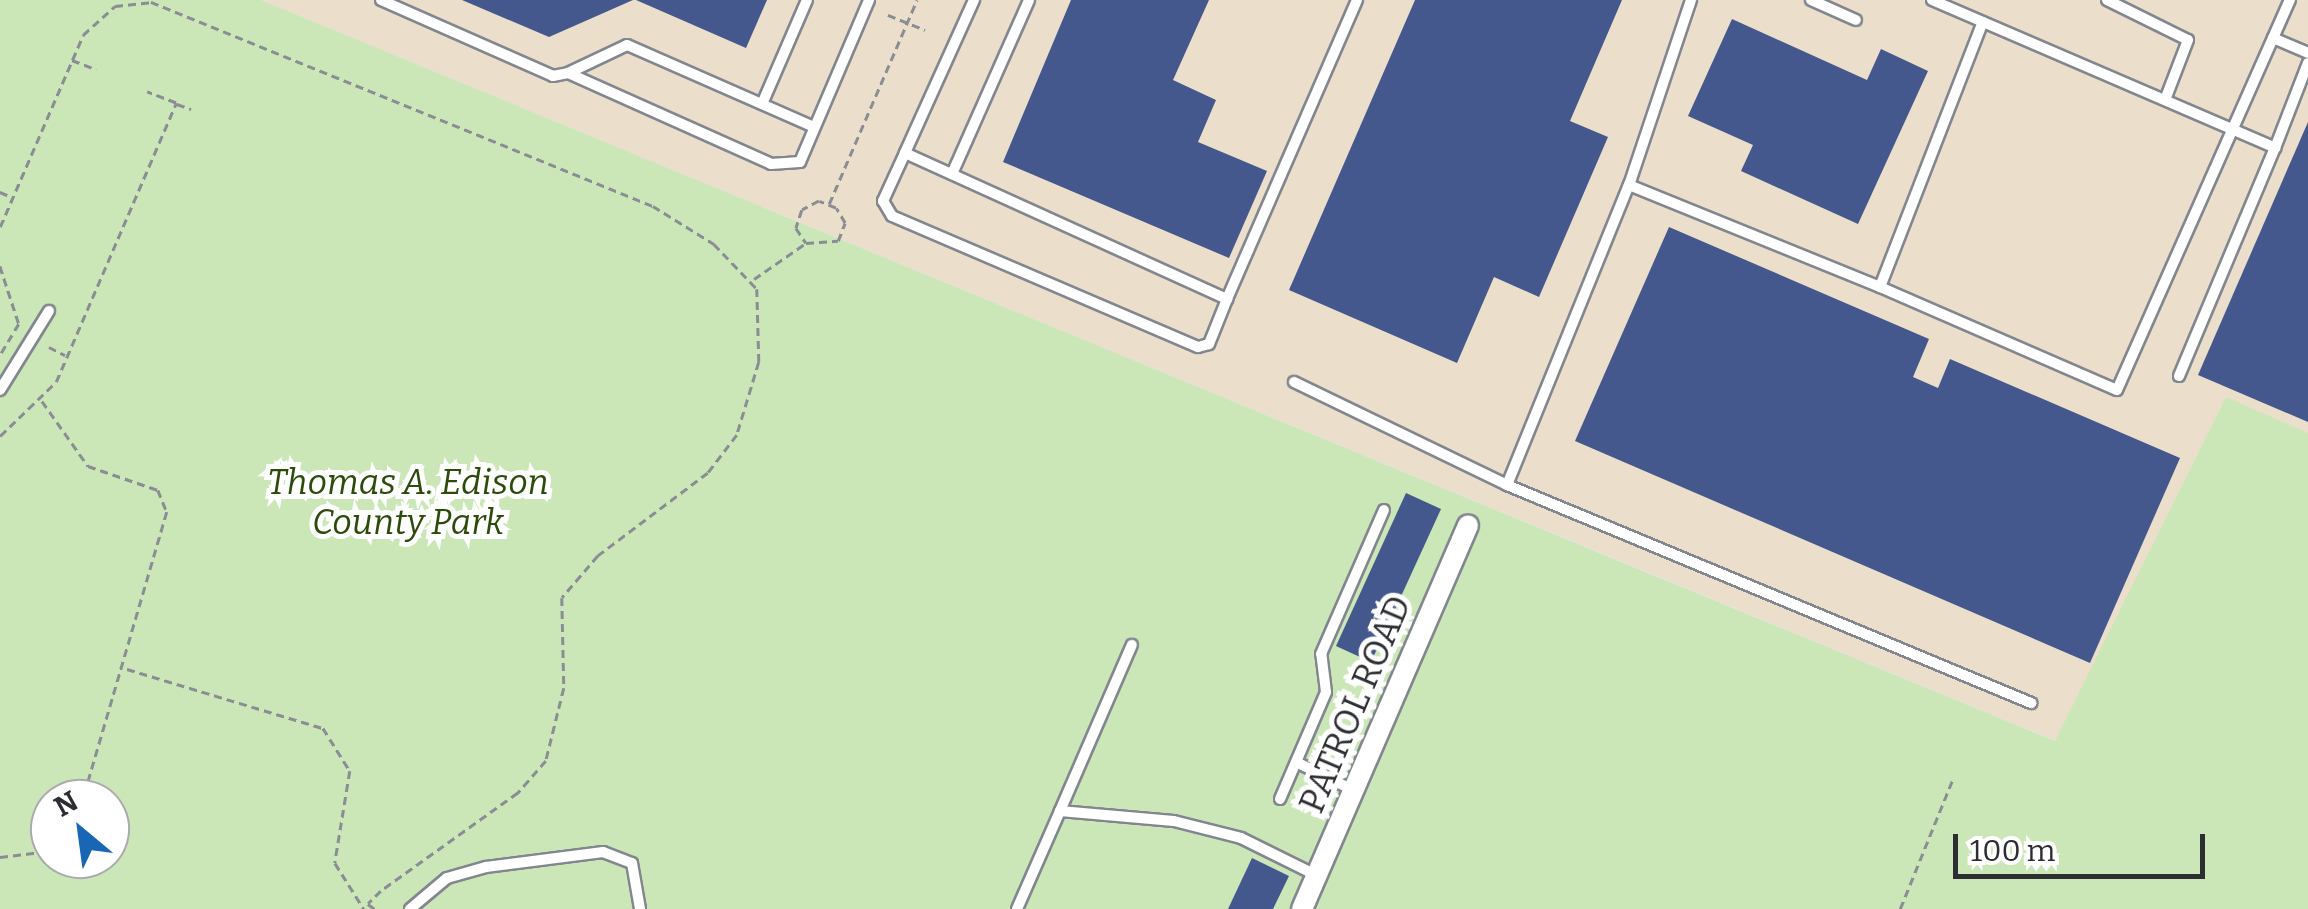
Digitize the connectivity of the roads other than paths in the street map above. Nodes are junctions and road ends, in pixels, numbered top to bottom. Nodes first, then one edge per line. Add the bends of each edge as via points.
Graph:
1 (381, 0) edge
2 (807, 0) edge
3 (868, 0) edge
4 (974, 0) edge
5 (1029, 0) edge
6 (1357, 0) edge
7 (1691, 0) edge
8 (1811, 0) edge
9 (1932, 0) edge
10 (2107, 0) edge
11 (2290, 0) edge
12 (1856, 20) dead end
13 (1983, 22) junction
14 (2274, 38) junction
15 (2308, 53) edge
16 (2308, 63) edge
17 (568, 74) junction
18 (2165, 100) junction
19 (762, 104) junction
20 (814, 126) junction
21 (2234, 130) junction
22 (2276, 148) junction
23 (905, 153) junction
24 (952, 174) junction
25 (1629, 185) junction
26 (1880, 287) junction
27 (1227, 300) junction
28 (50, 311) dead end
29 (2179, 376) dead end
30 (1294, 382) dead end
31 (0, 390) edge
32 (1507, 485) junction
33 (1384, 510) dead end
34 (1468, 525) dead end
35 (1132, 645) dead end
36 (2031, 702) dead end
37 (1296, 762) junction
38 (1353, 790) junction
39 (1280, 799) dead end
40 (1060, 810) junction
41 (1316, 875) junction
42 (410, 909) edge
43 (640, 909) edge
44 (1017, 909) edge
45 (1302, 909) edge

1 - 17 lane via 554,76
2 - 19 lane
3 - 20 lane
4 - 23 lane
5 - 24 lane
6 - 27 lane
7 - 25 lane
8 - 12 lane
9 - 13 lane
10 - 18 lane via 2188,40
11 - 14 lane
13 - 18 lane
13 - 26 lane
14 - 15 lane
14 - 21 lane
16 - 22 lane
17 - 19 lane via 627,44
17 - 20 lane via 771,164 800,162
18 - 21 lane
19 - 20 lane
21 - 22 lane
21 - 26 lane via 2117,390
22 - 29 lane
23 - 24 lane
23 - 27 lane via 883,201 892,216 1198,347 1209,344
24 - 27 lane
25 - 26 lane
25 - 32 lane
28 - 31 lane
30 - 32 lane
32 - 36 lane
33 - 37 lane via 1320,654 1326,692
34 - 38 street, PATROL ROAD
35 - 40 lane
37 - 38 lane
37 - 39 lane
38 - 41 street, PATROL ROAD
40 - 41 lane via 1174,820 1240,838
40 - 44 lane
41 - 45 street, PATROL ROAD
42 - 43 lane via 447,878 603,852 632,863

